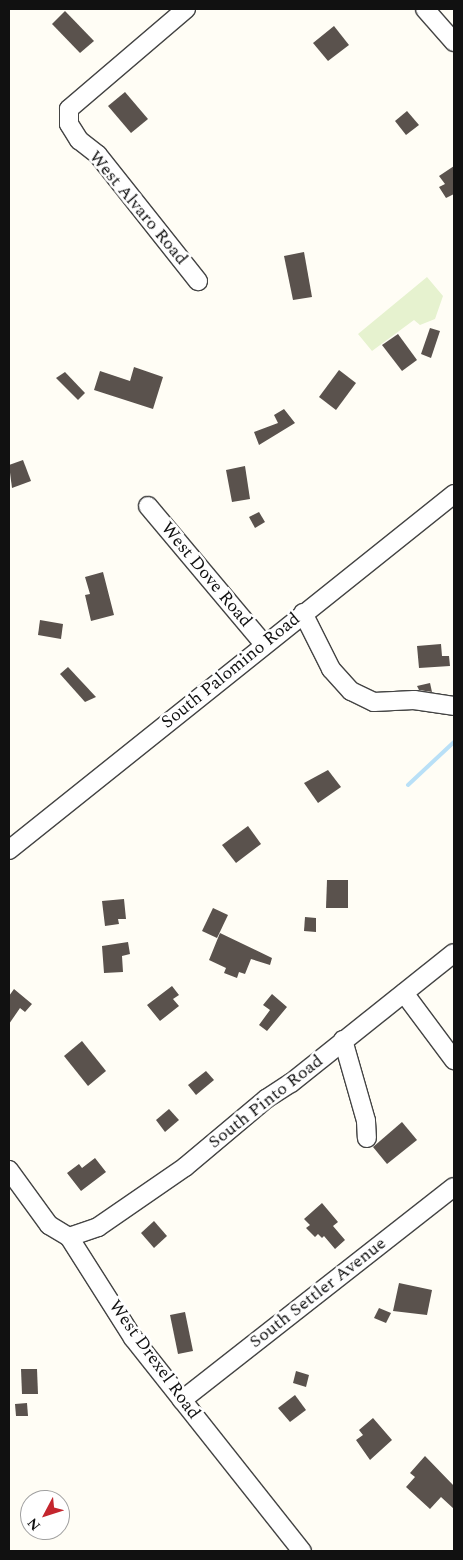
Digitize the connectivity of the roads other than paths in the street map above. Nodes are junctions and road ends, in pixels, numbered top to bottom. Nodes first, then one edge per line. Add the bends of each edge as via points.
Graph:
1 (186, 9) edge
2 (426, 9) edge
3 (454, 42) edge
4 (198, 281) dead end
5 (454, 494) edge
6 (148, 506) dead end
7 (302, 613) junction
8 (264, 644) junction
9 (454, 706) edge
10 (9, 850) edge
11 (454, 953) edge
12 (404, 993) junction
13 (344, 1040) junction
14 (454, 1060) edge
15 (367, 1138) dead end
16 (9, 1170) edge
17 (454, 1187) edge
18 (70, 1237) junction
19 (182, 1400) junction
20 (302, 1551) edge

1 - 4 street, West Alvaro Road via 69,109 69,124 79,140 98,155
2 - 3 street
5 - 7 street, South Palomino Road
6 - 8 street, West Dove Road
7 - 8 street, South Palomino Road
7 - 9 street via 331,669 351,691 374,702 414,700
8 - 10 street, South Palomino Road
11 - 12 street, South Pinto Road
12 - 13 street, South Pinto Road
12 - 14 street
13 - 15 street via 366,1121
13 - 18 street, South Pinto Road via 266,1099 185,1167 98,1227
16 - 18 street, West Drexel Road via 49,1224
17 - 19 street, South Settler Avenue
18 - 19 street, West Drexel Road via 133,1338
19 - 20 street, West Drexel Road

